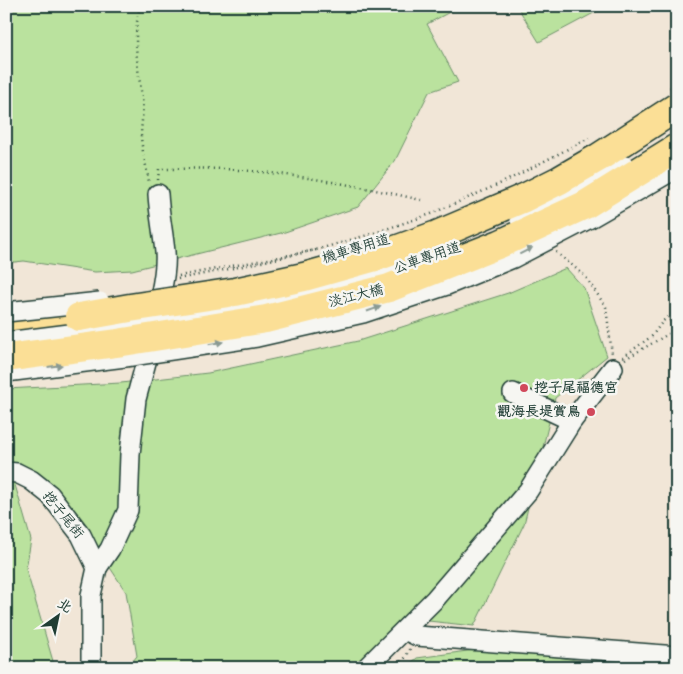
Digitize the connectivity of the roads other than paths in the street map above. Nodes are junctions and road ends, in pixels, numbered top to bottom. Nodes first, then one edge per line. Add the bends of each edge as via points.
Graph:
1 (674, 97) edge
2 (677, 134) edge
3 (677, 148) edge
4 (677, 168) edge
5 (153, 189) road end
6 (6, 312) edge
7 (79, 317) junction
8 (6, 327) edge
9 (6, 342) edge
10 (6, 358) edge
11 (616, 365) road end
12 (6, 372) edge
13 (514, 393) dead end
14 (572, 421) junction
15 (6, 472) edge
16 (97, 568) junction
17 (405, 630) junction
18 (677, 656) edge
19 (88, 668) edge
20 (366, 668) edge

1 - 6 lane, 機車專用道, bridge via 637,123 572,160 435,223 372,246 230,281 126,299
1 - 7 highway, bridge via 598,158 524,198 437,235 379,256 304,277 235,292
2 - 9 lane, 公車專用道, bridge via 539,211 488,236 426,260 254,307
3 - 10 highway, 淡江大橋, bridge via 585,205 500,244 389,288 266,319 117,344
12 -> 4 lane, bridge via 256,337 363,313 512,258
5 - 16 lane via 168,279 136,399 128,510 110,549
6 - 7 highway, bridge via 41,308 69,312
7 - 8 highway
11 - 14 lane
13 - 14 lane
14 - 17 lane via 528,491
15 - 16 lane, 挖子尾街 via 31,480 50,495 82,535
16 - 19 lane via 92,595 91,664
17 - 18 lane via 417,636
17 - 20 lane

